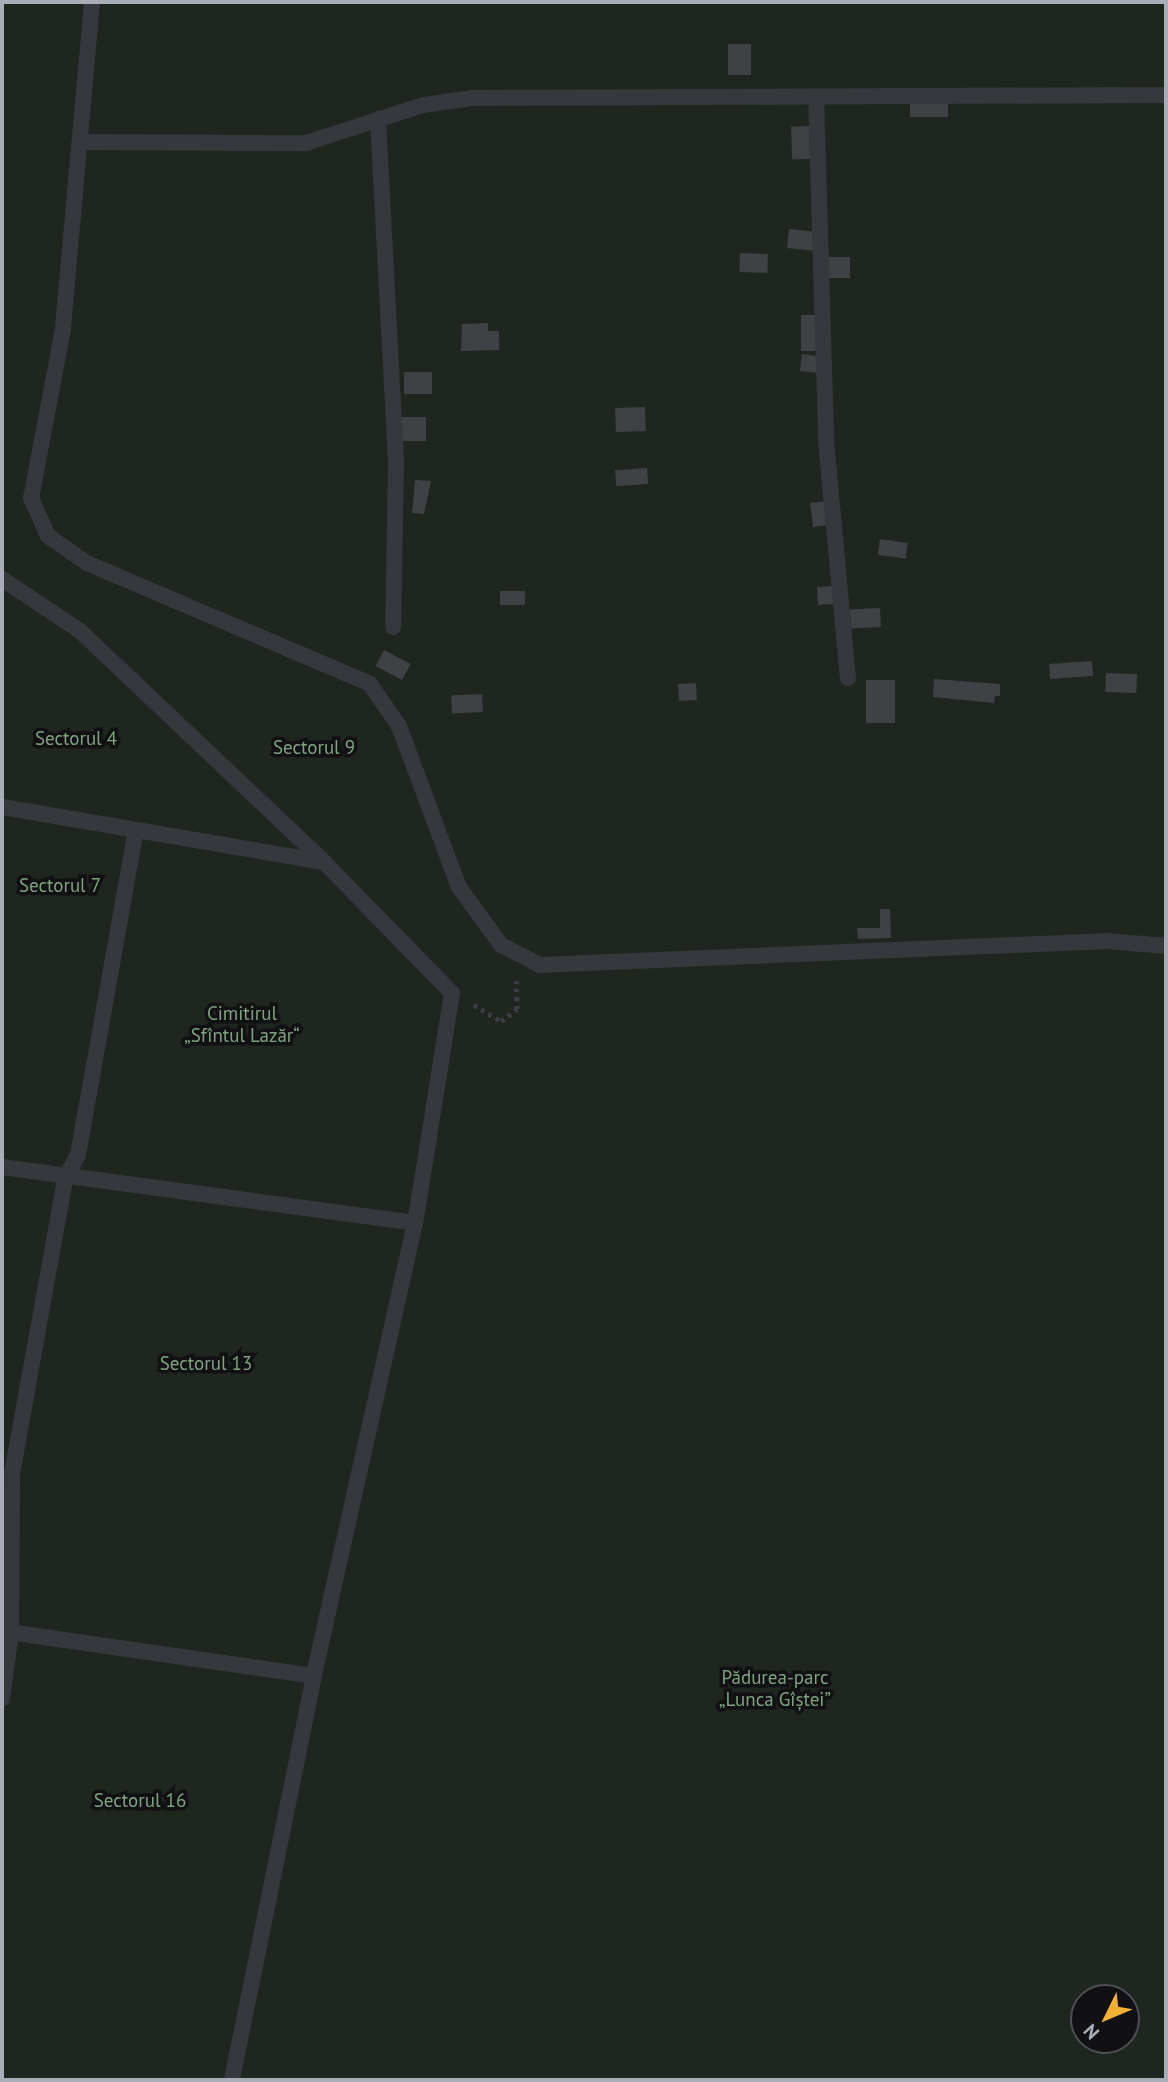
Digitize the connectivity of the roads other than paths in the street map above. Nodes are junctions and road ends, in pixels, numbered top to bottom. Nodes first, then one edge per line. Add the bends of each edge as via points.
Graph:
1 (92, 2) edge
2 (1166, 95) edge
3 (816, 97) junction
4 (378, 119) junction
5 (81, 142) junction
6 (2, 579) edge
7 (393, 627) dead end
8 (848, 678) dead end
9 (2, 807) edge
10 (135, 830) junction
11 (324, 862) junction
12 (1166, 946) edge
13 (2, 1167) edge
14 (65, 1178) junction
15 (415, 1223) junction
16 (6, 1631) edge
17 (314, 1675) junction
18 (2, 1699) edge
19 (232, 2080) edge

1 - 5 lane
2 - 3 lane
3 - 4 lane via 472,98
3 - 8 lane via 826,441
4 - 5 lane via 306,143
4 - 7 lane via 396,462
5 - 12 lane via 63,329 32,498 48,536 88,563 370,684 399,726 459,887 501,946 540,965 1107,941
6 - 11 lane via 80,631
9 - 10 lane
10 - 11 lane
10 - 14 lane via 78,1155
11 - 15 lane via 452,993
13 - 14 lane
14 - 15 lane
14 - 16 lane via 12,1474
15 - 17 lane
16 - 17 lane
16 - 18 lane
17 - 19 lane

